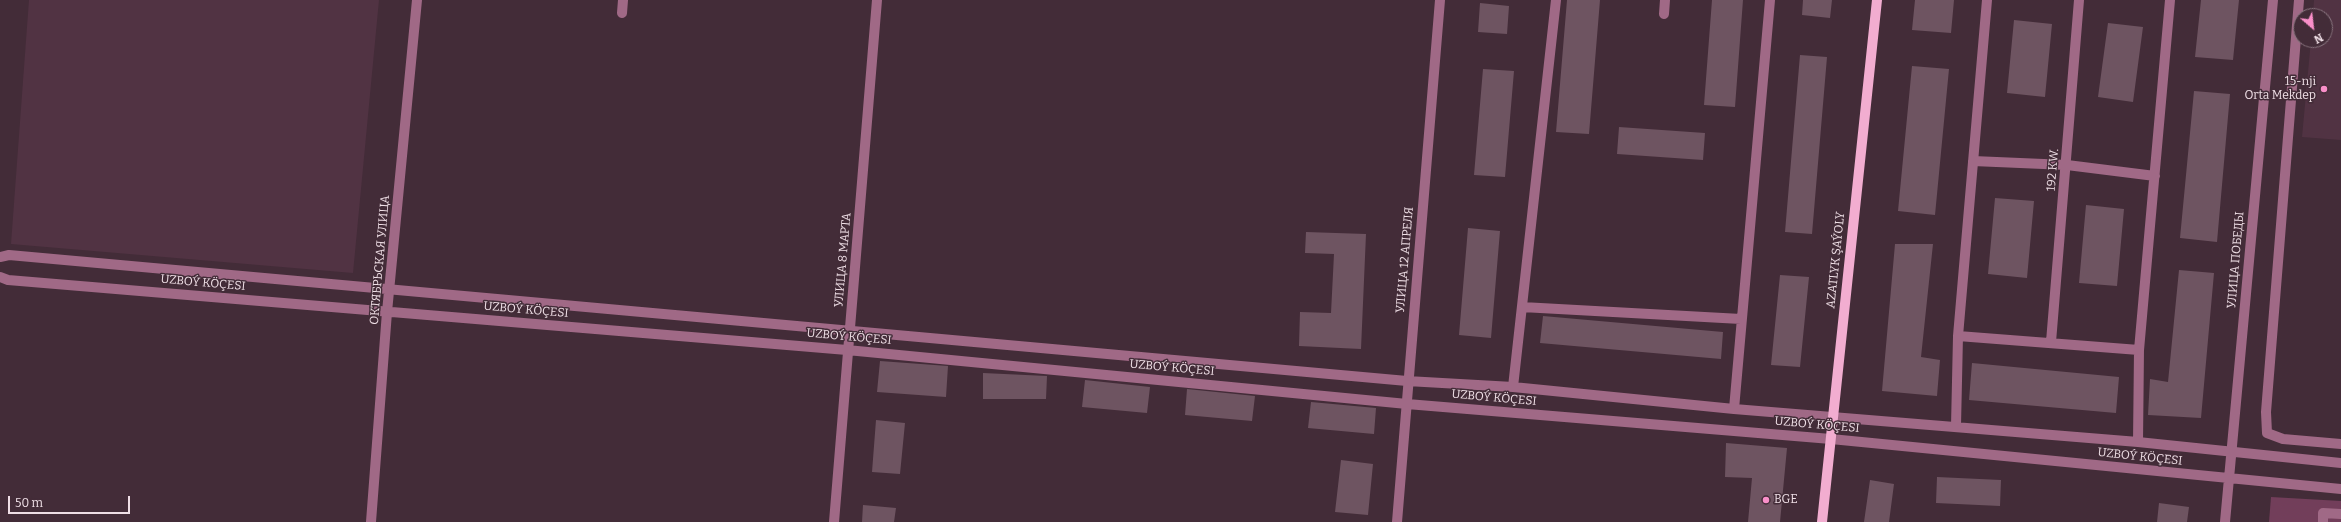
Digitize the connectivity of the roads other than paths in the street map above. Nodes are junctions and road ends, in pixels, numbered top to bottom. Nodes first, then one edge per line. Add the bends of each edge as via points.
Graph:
1 (417, 0) edge
2 (623, 0) edge
3 (877, 0) edge
4 (1440, 0) edge
5 (1556, 0) edge
6 (1664, 0) edge
7 (1770, 0) edge
8 (1877, 0) edge
9 (1987, 0) edge
10 (2079, 0) edge
11 (2170, 0) edge
12 (2273, 0) edge
13 (2299, 0) edge
14 (622, 13) dead end
15 (1664, 14) dead end
16 (1974, 162) junction
17 (2067, 165) junction
18 (2155, 176) junction
19 (0, 258) edge
20 (0, 277) edge
21 (390, 291) junction
22 (1522, 307) junction
23 (387, 312) junction
24 (1741, 319) junction
25 (850, 332) junction
26 (1958, 336) junction
27 (2051, 342) junction
28 (847, 350) junction
29 (2139, 350) junction
30 (1407, 381) junction
31 (1513, 388) junction
32 (1407, 404) junction
33 (1734, 409) junction
34 (1833, 417) junction
35 (1956, 426) junction
36 (1831, 440) junction
37 (2138, 442) junction
38 (2341, 444) edge
39 (2231, 453) junction
40 (2341, 463) edge
41 (2228, 479) junction
42 (2341, 489) edge
43 (2341, 514) edge
44 (371, 522) edge
45 (834, 522) edge
46 (1397, 522) edge
47 (1822, 522) edge
48 (2225, 522) edge
49 (2322, 522) edge

1 - 21 street, ОКТЯБРЬСКАЯ УЛИЦА
2 - 14 street
3 - 25 street, УЛИЦА 8 МАРТА
4 - 30 street, УЛИЦА 12 АПРЕЛЯ
5 - 22 street
6 - 15 street
7 - 24 street
8 - 34 main road, AZATLYK ŞAÝOLY
9 - 16 street
10 - 17 street, 192 KW.
11 - 18 street
12 - 39 street, УЛИЦА ПОБЕДЫ
13 - 38 street via 2266,412 2267,432 2283,439
16 - 17 street
16 - 26 street
17 - 18 street
17 - 27 street, 192 KW.
18 - 29 street
19 - 21 street, UZBOÝ KÖÇESI via 9,255
20 - 23 street, UZBOÝ KÖÇESI via 8,280
21 - 23 street, ОКТЯБРЬСКАЯ УЛИЦА
21 - 25 street, UZBOÝ KÖÇESI
22 - 24 street
22 - 31 street
23 - 28 street, UZBOÝ KÖÇESI
23 - 44 street, ОКТЯБРЬСКАЯ УЛИЦА
24 - 33 street
25 - 28 street, УЛИЦА 8 МАРТА
25 - 30 street, UZBOÝ KÖÇESI
26 - 27 street
26 - 35 street
27 - 29 street
28 - 32 street, UZBOÝ KÖÇESI
28 - 45 street, УЛИЦА 8 МАРТА
29 - 37 street
30 - 31 street, UZBOÝ KÖÇESI
30 - 32 street, УЛИЦА 12 АПРЕЛЯ
31 - 33 street, UZBOÝ KÖÇESI
32 - 36 street, UZBOÝ KÖÇESI
32 - 46 street, УЛИЦА 12 АПРЕЛЯ
33 - 34 street, UZBOÝ KÖÇESI
34 - 35 street, UZBOÝ KÖÇESI
34 - 36 main road, AZATLYK ŞAÝOLY
35 - 37 street, UZBOÝ KÖÇESI
36 - 41 street, UZBOÝ KÖÇESI
36 - 47 main road, AZATLYK ŞAÝOLY
37 - 39 street, UZBOÝ KÖÇESI
39 - 40 street, UZBOÝ KÖÇESI
39 - 41 street, УЛИЦА ПОБЕДЫ
41 - 42 street, UZBOÝ KÖÇESI
41 - 48 street, УЛИЦА ПОБЕДЫ
43 - 49 street via 2322,513

